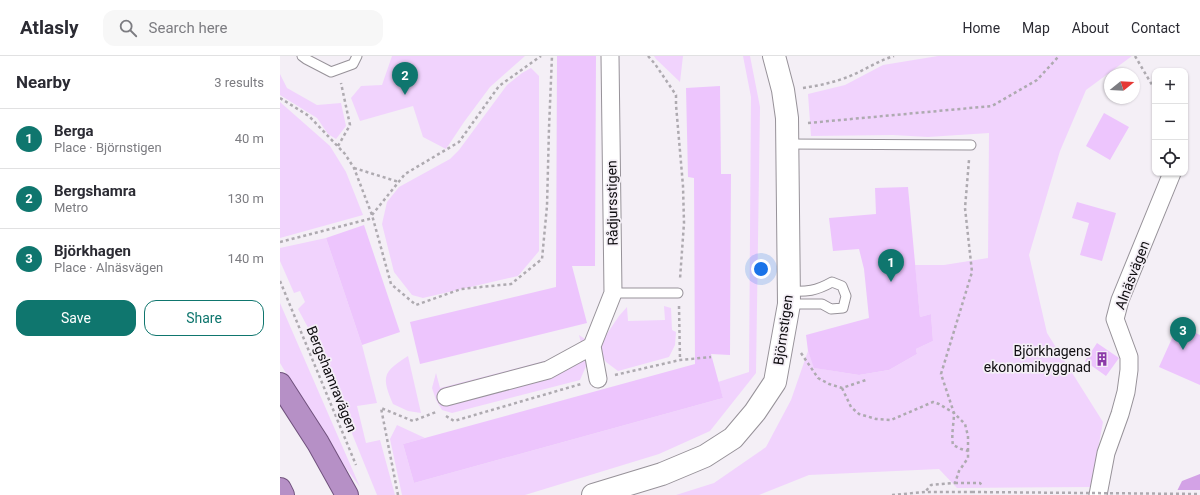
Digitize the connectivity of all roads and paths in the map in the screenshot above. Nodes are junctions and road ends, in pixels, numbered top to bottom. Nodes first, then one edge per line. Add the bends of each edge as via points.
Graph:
1 (302, 56) edge
2 (357, 56) edge
3 (541, 56) edge
4 (552, 56) edge
5 (610, 56) edge
6 (648, 56) edge
7 (774, 56) edge
8 (894, 56) edge
9 (1059, 56) edge
10 (1135, 56) edge
11 (338, 69) junction
12 (1152, 85) edge
13 (783, 90) junction
14 (280, 98) edge
15 (802, 123) dead end
16 (787, 144) junction
17 (971, 145) joint
18 (338, 146) junction
19 (354, 168) junction
20 (1171, 176) edge
21 (399, 182) junction
22 (372, 217) junction
23 (280, 242) edge
24 (280, 281) edge
25 (613, 294) junction
26 (678, 294) junction
27 (788, 298) junction
28 (592, 346) junction
29 (798, 348) dead end
30 (711, 357) dead end
31 (680, 360) junction
32 (598, 379) junction
33 (866, 380) dead end
34 (280, 384) edge
35 (842, 388) junction
36 (441, 405) junction
37 (954, 413) junction
38 (968, 451) junction
39 (359, 472) dead end
40 (955, 483) junction
41 (983, 486) dead end
42 (280, 489) edge
43 (925, 492) junction
44 (1200, 494) edge
45 (283, 495) edge
46 (347, 495) edge
47 (398, 495) edge
48 (593, 495) edge
49 (892, 495) edge
50 (1098, 495) edge

1 - 11 lane via 331,72
2 - 11 lane via 353,64
3 - 21 path via 499,86 459,142 405,174
4 - 22 path via 548,128 548,206 542,259 511,284 461,289 416,305 391,284
5 - 25 street, Rådjursstigen
6 - 26 path via 676,95 684,223
7 - 13 street, Björnstigen
8 - 13 path via 846,78 826,84
9 - 15 path via 1037,80 992,106
10 - 12 path
11 - 18 path via 350,125
13 - 16 street, Björnstigen
14 - 18 path via 309,116
16 - 17 lane
16 - 27 street, Björnstigen
17 - 37 path via 965,208 972,272 941,374
18 - 19 path
19 - 21 path
19 - 22 path
20 - 50 street, Alnäsvägen via 1120,300 1116,319 1129,357 1129,370 1126,392 1106,453
21 - 22 path
22 - 23 path
24 - 39 path, Bergshamravägen
25 - 26 lane
25 - 28 street, Rådjursstigen
26 - 31 path
27 - 27 lane via 822,304 831,309 843,308 846,296 842,286 832,282 820,289
27 - 48 street, Björnstigen via 775,382 756,412 733,438 705,456 662,474
28 - 32 street
28 - 36 street via 548,370
29 - 35 path via 818,378
30 - 31 path
31 - 32 path
32 - 36 path via 454,421
33 - 35 path
34 - 46 highway via 318,443
35 - 37 path via 850,407 859,414 876,419 891,420 933,402
36 - 47 path via 413,420 381,408
37 - 38 path via 965,424
37 - 38 path via 954,445
38 - 40 path via 968,458
40 - 41 path via 980,483
40 - 43 path via 930,485
42 - 45 highway
43 - 44 path, bridge
43 - 49 path

